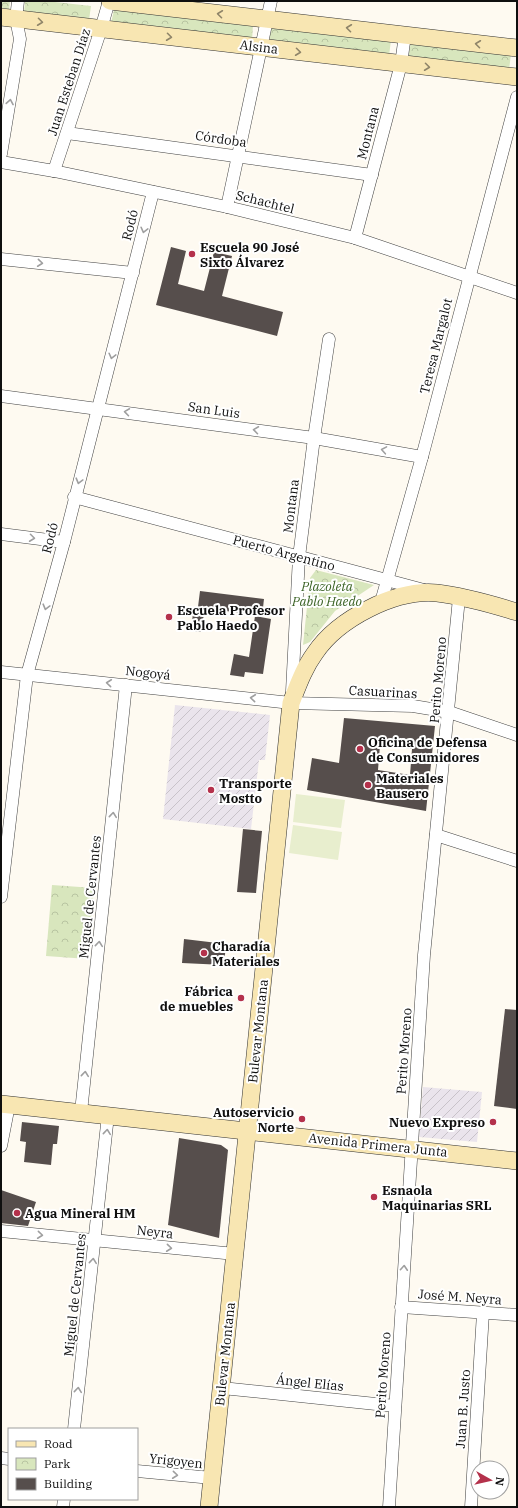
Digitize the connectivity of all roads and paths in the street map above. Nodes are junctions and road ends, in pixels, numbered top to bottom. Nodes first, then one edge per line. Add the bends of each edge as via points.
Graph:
1 (18, 1) edge
2 (109, 1) edge
3 (271, 1) edge
4 (8, 18) edge
5 (266, 19) junction
6 (101, 29) junction
7 (405, 35) junction
8 (262, 48) junction
9 (517, 48) edge
10 (401, 64) junction
11 (517, 78) edge
12 (517, 97) edge
13 (3, 133) edge
14 (67, 133) junction
15 (1, 154) edge
16 (238, 156) junction
17 (1, 162) edge
18 (54, 171) junction
19 (372, 174) junction
20 (153, 192) junction
21 (227, 207) junction
22 (355, 238) junction
23 (1, 259) edge
24 (133, 273) junction
25 (469, 278) junction
26 (517, 293) edge
27 (329, 339) dead end
28 (1, 396) edge
29 (98, 408) junction
30 (314, 438) junction
31 (422, 457) junction
32 (74, 497) junction
33 (1, 534) edge
34 (64, 542) junction
35 (299, 557) junction
36 (388, 582) junction
37 (436, 593) junction
38 (459, 598) junction
39 (381, 602) junction
40 (517, 612) edge
41 (1, 672) edge
42 (27, 675) junction
43 (126, 685) junction
44 (292, 702) junction
45 (449, 712) junction
46 (517, 735) edge
47 (436, 835) junction
48 (517, 860) edge
49 (1, 897) edge
50 (5, 1104) edge
51 (81, 1112) junction
52 (108, 1116) junction
53 (248, 1131) junction
54 (1, 1146) edge
55 (411, 1149) junction
56 (517, 1161) edge
57 (1, 1231) edge
58 (95, 1241) junction
59 (235, 1254) junction
60 (401, 1307) junction
61 (484, 1313) junction
62 (517, 1315) edge
63 (222, 1388) junction
64 (395, 1406) junction
65 (74, 1428) edge
66 (138, 1471) edge
67 (212, 1478) junction
68 (209, 1507) edge
69 (389, 1507) edge
70 (471, 1507) edge

1 - 4 street
5 -> 2 main road
2 - 6 street, Juan Esteban Díaz
3 - 5 street
4 -> 6 main road, Alsina
13 -> 4 street via 20,39
7 -> 5 main road
5 - 8 street
6 -> 8 main road, Alsina
6 - 14 street, Juan Esteban Díaz
9 -> 7 main road
7 - 10 street, Montana
8 -> 10 main road, Alsina
8 - 16 street
10 -> 11 main road, Alsina
10 - 19 street, Montana
12 - 25 street, Teresa Margalot
13 - 15 street
14 - 16 street, Córdoba
14 - 18 street, Juan Esteban Díaz
16 - 19 street, Córdoba
16 - 21 street
17 - 18 street, Schachtel
18 - 20 street, Schachtel
19 - 22 street, Montana
20 - 21 street, Schachtel
20 -> 24 street, Rodó
21 - 22 street, Schachtel
22 - 25 street, Schachtel
23 -> 24 street
24 -> 29 street, Rodó
25 - 26 street, Schachtel
25 - 31 street, Teresa Margalot
27 - 30 street, Montana
28 - 29 street, San Luis
30 -> 29 street, San Luis
29 -> 32 street, Rodó
31 -> 30 street, San Luis
30 - 35 street, Montana
31 - 36 street, Teresa Margalot
32 - 34 street, Rodó
32 - 35 street, Puerto Argentino
33 -> 34 street
34 -> 42 street, Rodó
35 - 36 street, Puerto Argentino
35 - 44 street, Montana
36 - 37 street, Puerto Argentino
36 - 39 street, Teresa Margalot
37 - 38 main road, Puerto Argentino
37 - 39 main road, Bulevar Montana via 417,593
38 - 40 main road, Puerto Argentino
38 - 45 street, Perito Moreno
39 - 44 main road, Bulevar Montana via 352,618 316,651 306,667
41 - 42 street, Nogoyá
43 -> 42 street, Nogoyá
42 - 49 street, Rodó
44 -> 43 street, Nogoyá
51 -> 43 street, Miguel de Cervantes
44 - 45 street, Casuarinas via 413,706
44 - 53 main road, Bulevar Montana
45 - 46 street, Casuarinas
45 - 47 street, Perito Moreno
47 - 48 street
47 - 55 street, Perito Moreno via 424,955
50 - 51 main road, Avenida Primera Junta
50 - 54 street
51 - 52 main road, Avenida Primera Junta
52 - 53 main road, Avenida Primera Junta
58 -> 52 street, Miguel de Cervantes
53 - 55 main road, Avenida Primera Junta
53 - 59 main road, Bulevar Montana
55 - 56 main road, Avenida Primera Junta
60 -> 55 street, Perito Moreno
57 -> 58 street, Neyra
58 -> 59 street, Neyra
65 -> 58 street, Miguel de Cervantes
59 - 63 main road, Bulevar Montana
60 - 61 street, José M. Neyra
60 - 64 street, Perito Moreno
61 - 62 street, José M. Neyra
61 - 70 street, Juan B. Justo
63 - 64 street, Ángel Elías
63 - 67 main road, Bulevar Montana
64 - 69 street, Perito Moreno
66 -> 67 street, Yrigoyen
67 - 68 main road, Bulevar Montana

